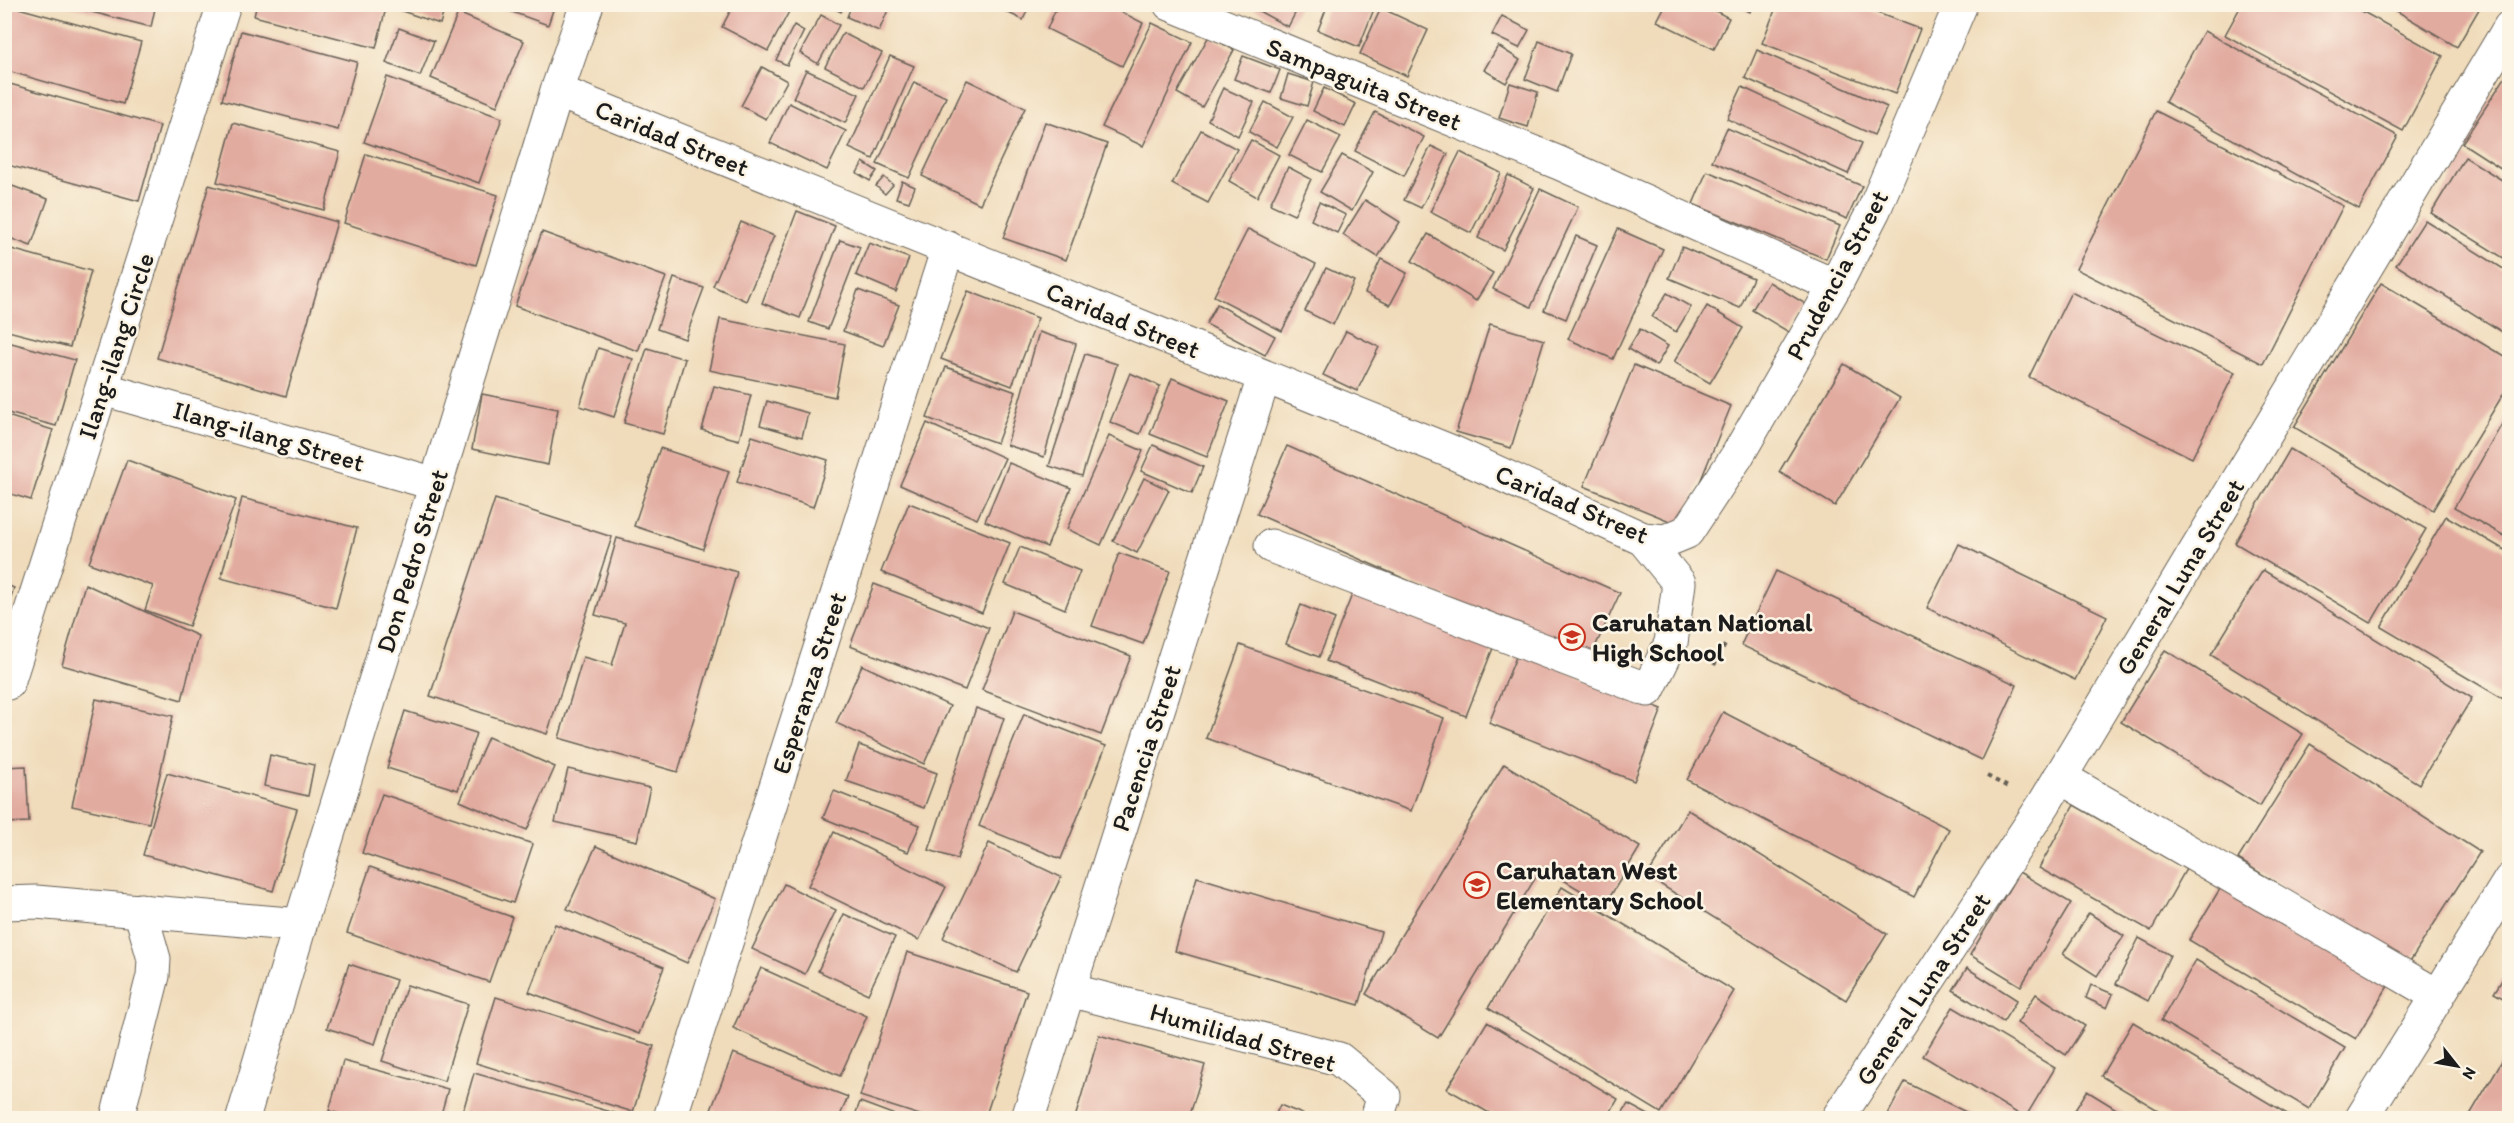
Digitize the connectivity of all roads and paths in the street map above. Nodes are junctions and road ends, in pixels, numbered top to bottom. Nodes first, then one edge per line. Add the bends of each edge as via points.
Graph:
1 (224, 4) edge
2 (588, 4) edge
3 (1170, 4) edge
4 (1961, 4) edge
5 (2510, 27) edge
6 (557, 91) junction
7 (948, 248) junction
8 (1835, 286) junction
9 (1264, 377) junction
10 (103, 389) junction
11 (436, 484) junction
12 (1687, 532) joint
13 (1643, 539) junction
14 (1271, 546) dead end
15 (1726, 643) dead end
16 (1714, 665) dead end
17 (4, 684) edge
18 (1987, 776) dead end
19 (2060, 777) junction
20 (2004, 785) dead end
21 (2510, 880) edge
22 (4, 903) edge
23 (140, 910) junction
24 (300, 925) junction
25 (1069, 990) junction
26 (2438, 996) junction
27 (117, 1119) edge
28 (243, 1119) edge
29 (670, 1119) edge
30 (1028, 1119) edge
31 (1377, 1119) edge
32 (1838, 1119) edge
33 (2362, 1119) edge

1 - 10 street, Ilang-ilang Circle
2 - 6 street, Don Pedro Street
3 - 8 street, Sampaguita Street via 1559,163
4 - 8 street, Prudencia Street via 1874,210
5 - 19 street, General Luna Street
6 - 7 street, Caridad Street
6 - 11 street, Don Pedro Street
7 - 9 street, Caridad Street
7 - 29 street, Esperanza Street
8 - 12 street, Prudencia Street via 1737,456
9 - 13 street, Caridad Street via 1452,452
9 - 25 street, Pacencia Street
10 - 11 street, Ilang-ilang Street
10 - 17 street, Ilang-ilang Circle via 8,683
11 - 24 street, Don Pedro Street
12 - 13 street, Caridad Street via 1665,541
13 - 14 street via 1679,584 1671,643 1648,690
15 - 16 path
18 - 20 path
19 - 26 street
19 - 32 street, General Luna Street
21 - 26 street
22 - 23 street
23 - 24 street
23 - 27 street via 154,959 153,976
24 - 28 street, Don Pedro Street
25 - 30 street, Pacencia Street
25 - 31 street, Humilidad Street via 1339,1059 1384,1096
26 - 33 street

